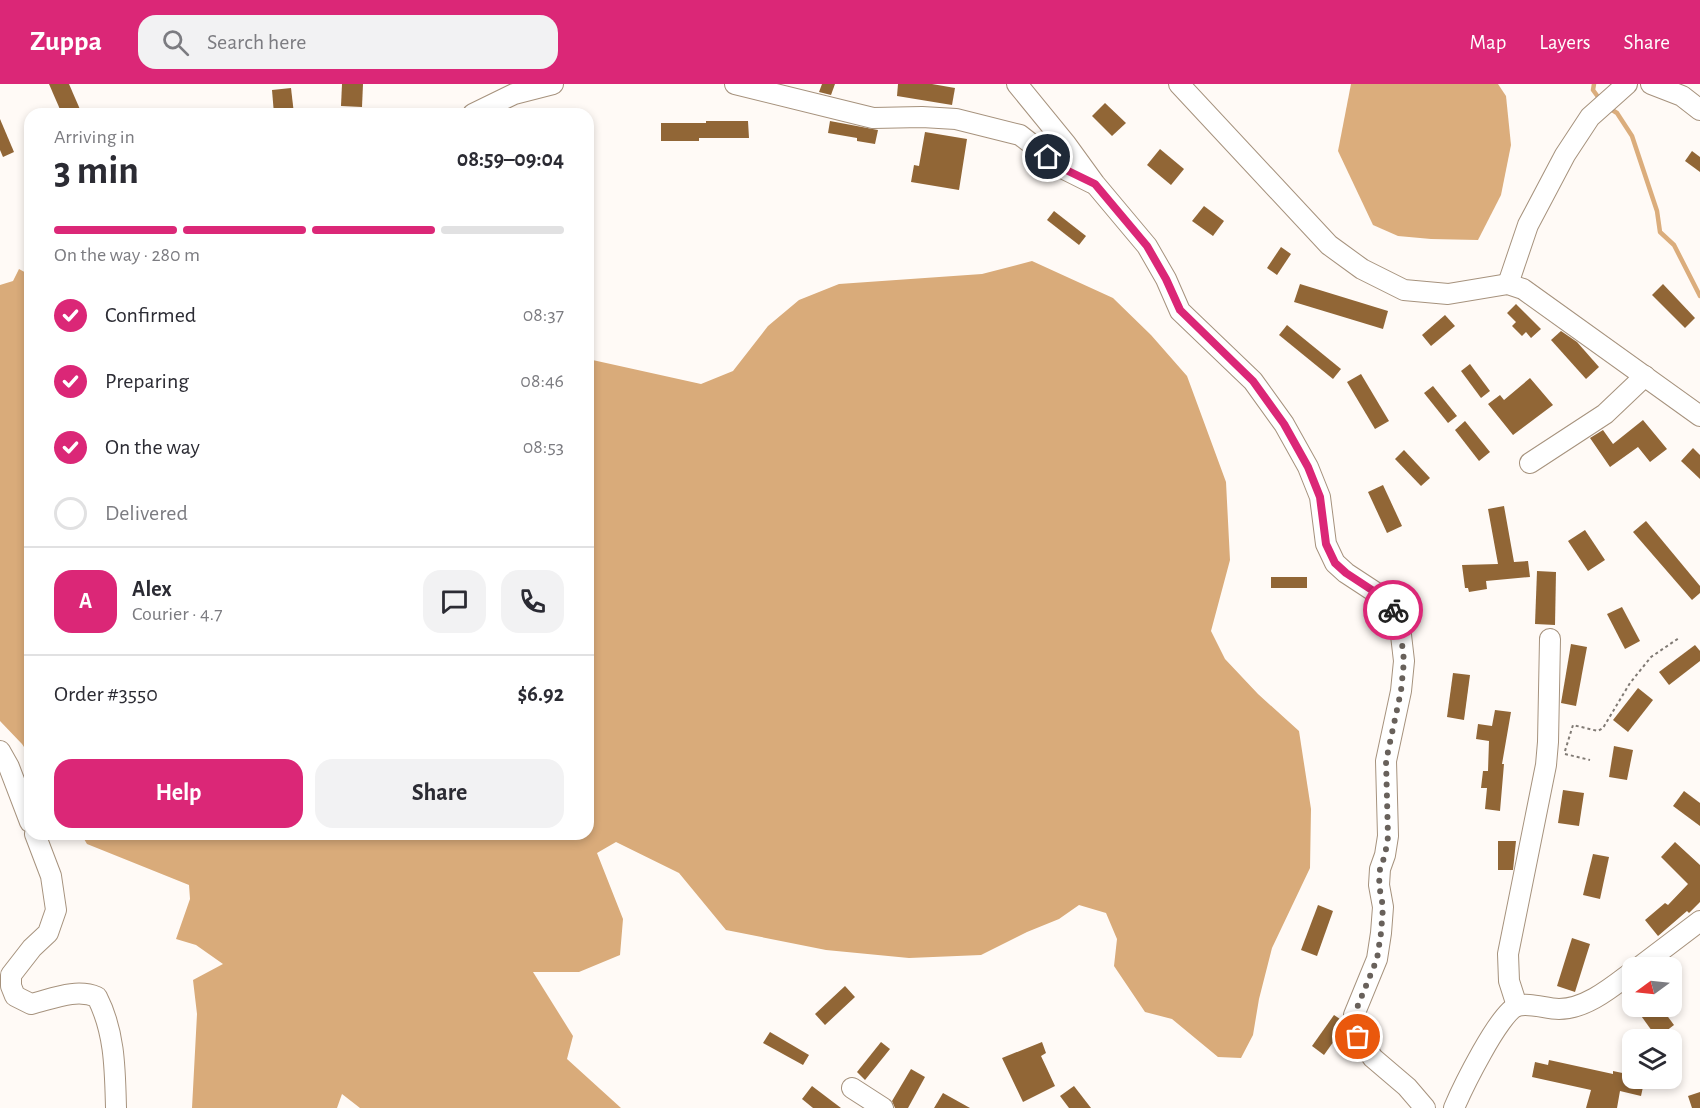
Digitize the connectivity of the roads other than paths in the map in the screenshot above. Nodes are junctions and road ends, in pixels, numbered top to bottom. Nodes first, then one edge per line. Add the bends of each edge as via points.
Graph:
1 (553, 84) edge
2 (735, 84) edge
3 (1017, 84) edge
4 (1179, 84) edge
5 (1627, 84) edge
6 (1651, 84) edge
7 (485, 108) edge
8 (1700, 110) edge
9 (1095, 184) junction
10 (1508, 284) junction
11 (1645, 376) junction
12 (1700, 416) edge
13 (1530, 463) dead end
14 (1550, 639) dead end
15 (0, 751) edge
16 (24, 806) edge
17 (37, 840) edge
18 (1700, 921) edge
19 (1653, 957) edge
20 (1622, 980) edge
21 (1517, 1006) junction
22 (852, 1088) dead end
23 (116, 1108) edge
24 (883, 1108) edge
25 (1425, 1108) edge
26 (1454, 1108) edge

1 - 7 street via 514,94
2 - 9 street via 873,118 956,119 1020,135 1062,168
3 - 9 street
4 - 10 street via 1329,245 1362,269 1404,290 1448,294
5 - 10 street via 1590,117 1565,155 1528,225
6 - 8 street via 1682,96
9 - 25 street via 1147,246 1180,310 1253,381 1284,424 1320,497 1326,544 1335,563 1393,609 1404,661 1386,761 1388,837 1379,885 1382,924 1377,959 1354,1015 1358,1037 1373,1058
10 - 11 street via 1523,289
11 - 12 street
11 - 13 street via 1605,414
14 - 21 street via 1556,754 1508,954 1509,981
15 - 16 street
17 - 23 street via 51,876 56,910 48,933 11,975 11,986 15,996 31,1004 72,993 87,992 97,997 114,1054
18 - 19 street
20 - 21 street via 1605,993 1575,1006
21 - 26 street via 1490,1039
22 - 24 street

